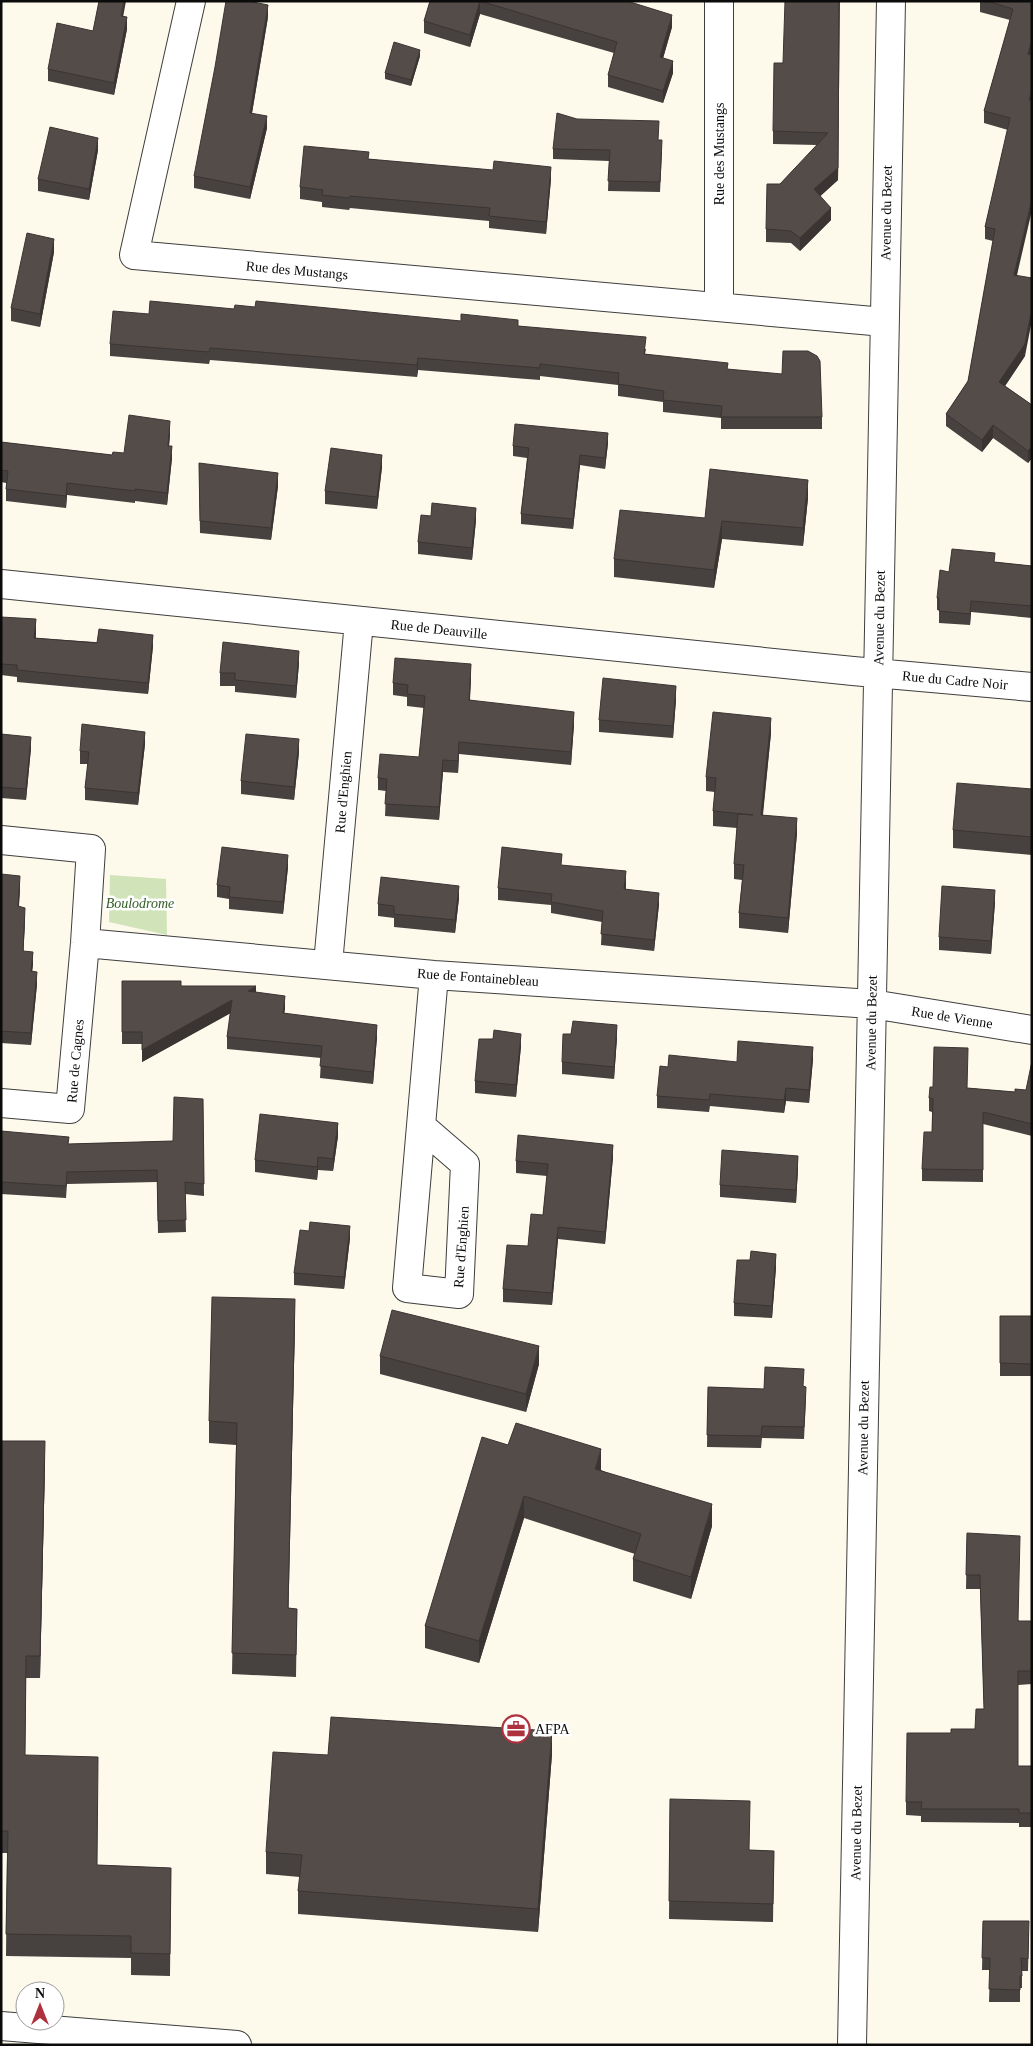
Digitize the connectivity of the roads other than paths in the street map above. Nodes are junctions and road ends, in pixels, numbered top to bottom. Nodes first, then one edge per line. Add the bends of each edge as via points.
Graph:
1 (191, 1) edge
2 (719, 1) edge
3 (890, 1) edge
4 (719, 306) junction
5 (884, 322) junction
6 (1, 584) edge
7 (358, 620) junction
8 (878, 673) junction
9 (1032, 687) edge
10 (1, 840) edge
11 (86, 943) junction
12 (328, 964) junction
13 (434, 975) junction
14 (872, 1004) junction
15 (1032, 1030) edge
16 (1, 1103) edge
17 (421, 1126) junction
18 (1, 2026) edge
19 (237, 2045) edge
20 (852, 2045) edge

1 - 4 street, Rue des Mustangs via 134,255
2 - 4 street, Rue des Mustangs
3 - 5 street, Avenue du Bezet
4 - 5 street, Rue des Mustangs
5 - 8 street, Avenue du Bezet
6 - 7 street, Rue de Deauville
7 - 8 street, Rue de Deauville
7 - 12 street, Rue d'Enghien
8 - 9 street, Rue du Cadre Noir
8 - 14 street, Avenue du Bezet
10 - 11 street via 91,849
11 - 12 street, Rue de Fontainebleau
11 - 16 street, Rue de Cagnes via 70,1109
12 - 13 street, Rue de Fontainebleau
13 - 14 street, Rue de Fontainebleau
13 - 17 street, Rue d'Enghien
14 - 15 street, Rue de Vienne
14 - 20 street, Avenue du Bezet
17 - 17 street, Rue d'Enghien via 465,1164 459,1294 407,1288
18 - 19 street

